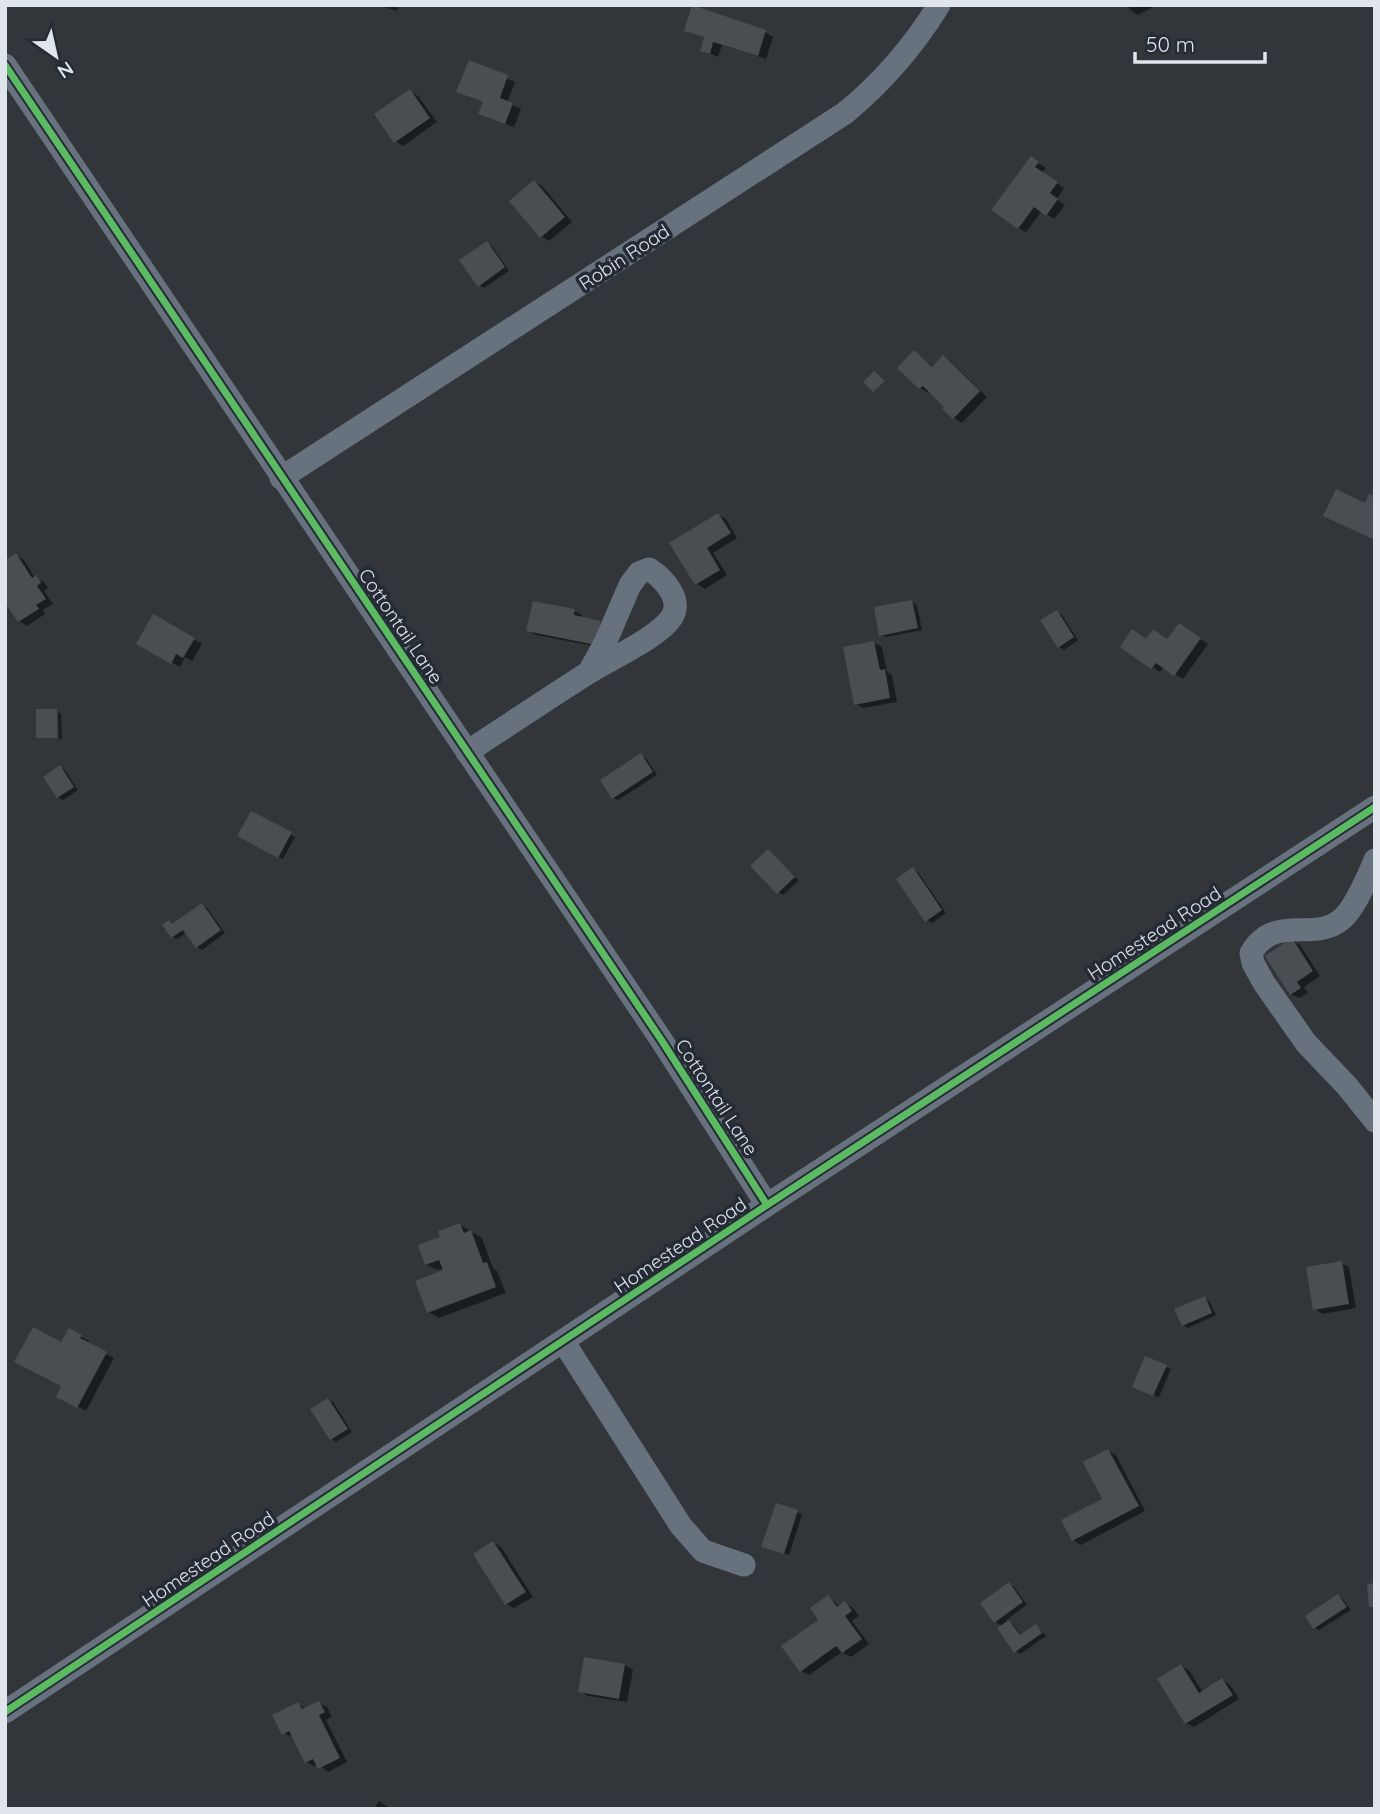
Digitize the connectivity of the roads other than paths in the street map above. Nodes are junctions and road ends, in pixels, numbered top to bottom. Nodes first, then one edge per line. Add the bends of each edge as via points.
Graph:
1 (939, 5) edge
2 (5, 65) edge
3 (281, 478) junction
4 (589, 672) dead end
5 (467, 752) junction
6 (1375, 807) edge
7 (1375, 860) edge
8 (1375, 1121) edge
9 (767, 1205) junction
10 (563, 1341) junction
11 (744, 1565) dead end
12 (5, 1712) edge

1 - 3 street, Robin Road via 905,55 845,113
2 - 3 street, Cottontail Lane
3 - 5 street, Cottontail Lane
4 - 5 street
5 - 9 street, Cottontail Lane
6 - 9 street, Homestead Road
7 - 8 street via 1346,917 1331,927 1272,933 1258,940 1251,953 1264,983 1306,1044
9 - 10 street, Homestead Road
10 - 11 street via 681,1526 702,1550
10 - 12 street, Homestead Road

